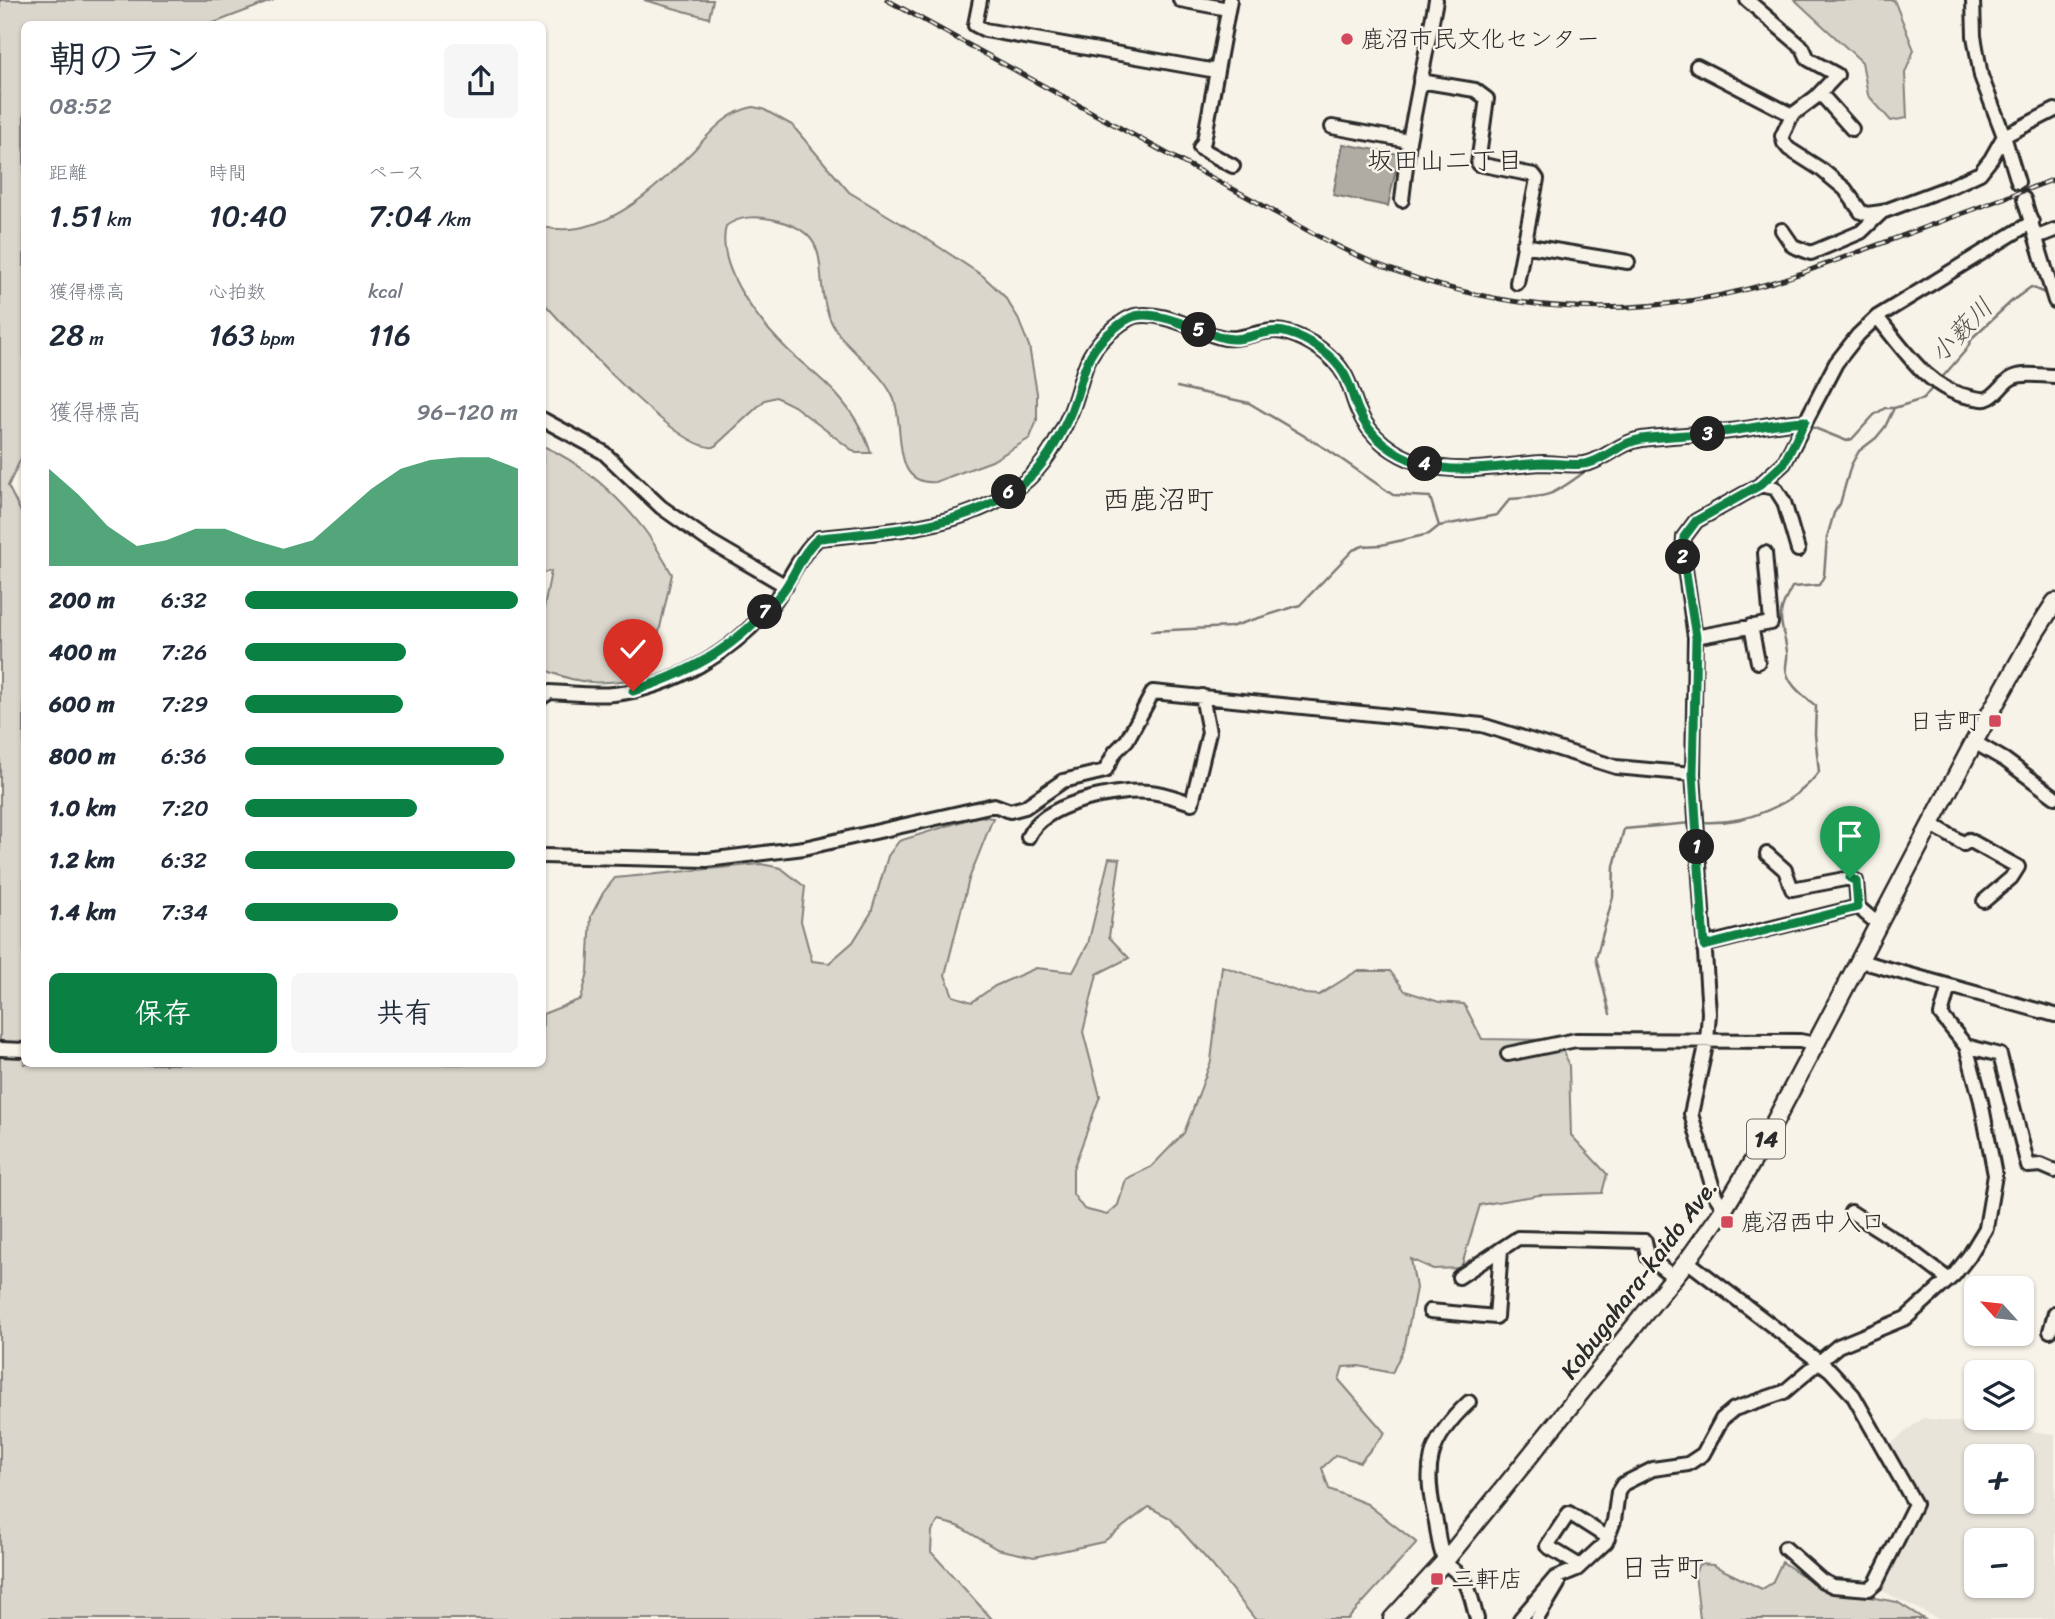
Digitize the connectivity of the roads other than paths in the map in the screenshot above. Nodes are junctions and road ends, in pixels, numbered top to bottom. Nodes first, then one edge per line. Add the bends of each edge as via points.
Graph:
1 (980, 0) edge
2 (1180, 0) edge
3 (1436, 0) edge
4 (1747, 0) edge
5 (1973, 0) edge
6 (1229, 5) edge
7 (1697, 66) dead end
8 (1216, 71) junction
9 (1420, 81) junction
10 (1820, 93) junction
11 (2055, 110) edge
12 (1792, 115) junction
13 (1332, 127) dead end
14 (1852, 129) dead end
15 (2004, 136) junction
16 (1409, 141) junction
17 (1233, 166) dead end
18 (2018, 182) dead end
19 (2024, 199) dead end
20 (1402, 200) dead end
21 (1884, 211) junction
22 (2032, 222) junction
23 (1782, 230) dead end
24 (2055, 230) edge
25 (2037, 237) junction
26 (1523, 245) junction
27 (1628, 262) dead end
28 (1517, 283) dead end
29 (2055, 301) edge
30 (1877, 317) junction
31 (2055, 376) edge
32 (546, 421) edge
33 (1805, 421) junction
34 (1760, 485) junction
35 (1798, 550) dead end
36 (1765, 553) dead end
37 (786, 586) junction
38 (2055, 602) edge
39 (1751, 626) junction
40 (1696, 637) junction
41 (1758, 663) dead end
42 (546, 694) edge
43 (1202, 695) junction
44 (1974, 742) junction
45 (1693, 774) junction
46 (2055, 797) edge
47 (1931, 824) junction
48 (1028, 837) dead end
49 (1767, 854) dead end
50 (546, 856) edge
51 (1984, 901) dead end
52 (1858, 907) junction
53 (1880, 923) junction
54 (1704, 946) junction
55 (1860, 961) junction
56 (1950, 986) junction
57 (2055, 1015) edge
58 (1707, 1041) junction
59 (1815, 1044) junction
60 (1966, 1046) junction
61 (0, 1049) edge
62 (21, 1050) edge
63 (1508, 1054) dead end
64 (2055, 1171) edge
65 (1724, 1209) junction
66 (1851, 1212) dead end
67 (1501, 1249) junction
68 (1687, 1261) junction
69 (1460, 1277) dead end
70 (1674, 1277) junction
71 (1948, 1279) junction
72 (1430, 1311) dead end
73 (2055, 1312) edge
74 (2050, 1331) dead end
75 (1818, 1361) junction
76 (1469, 1402) dead end
77 (1608, 1538) junction
78 (1785, 1548) dead end
79 (1445, 1561) junction
80 (1580, 1566) junction
81 (1563, 1575) junction
82 (1392, 1619) edge
83 (1477, 1619) edge
84 (1520, 1619) edge
85 (1537, 1619) edge

1 - 8 street via 975,25 985,30
2 - 6 street
3 - 9 street
4 - 10 street via 1802,48 1808,59 1837,75
5 - 15 street via 1981,76
6 - 8 street
7 - 12 street
8 - 17 street via 1200,148
9 - 16 street
9 - 26 street via 1475,90 1487,99 1478,164 1537,178
10 - 12 street
10 - 14 street
11 - 15 street
12 - 21 street via 1783,136 1789,149 1845,189 1861,212
13 - 16 street
15 - 18 street
15 - 21 street via 1980,173
16 - 20 street
19 - 22 street
21 - 23 street via 1861,232 1811,253 1793,246
22 - 25 street
22 - 30 street
24 - 25 street
25 - 29 street
26 - 27 street
26 - 28 street
30 - 31 street via 1920,369 1959,395 1984,400 2013,377
30 - 33 street via 1836,363
32 - 37 street via 603,452 661,507
33 - 34 street via 1784,463
33 - 37 street via 1641,439 1623,443 1587,464 1454,468 1421,463 1386,447 1372,433 1344,374 1314,345 1276,330 1233,340 1138,315 1112,330 1090,354 1055,444 1043,464 1020,486 982,508 926,525 819,538
34 - 35 street via 1775,488 1784,502
34 - 40 street via 1696,521 1684,537
36 - 39 street via 1771,623
37 - 42 street via 738,638 673,678 611,694
38 - 44 main road, Kobugahara-kaido Ave. / 14
39 - 40 street
39 - 41 street
40 - 45 street
43 - 45 street via 1482,725 1616,767
43 - 48 street via 1209,732 1192,803 1150,792 1114,793 1044,816
43 - 50 street via 1153,692 1105,771 1063,781 1025,807 1010,811 994,805 804,848 708,860
44 - 46 street
44 - 47 main road, Kobugahara-kaido Ave. / 14
45 - 54 street
47 - 51 street via 2018,867
47 - 53 main road, Kobugahara-kaido Ave. / 14
49 - 52 street via 1784,870 1792,889 1850,878 1856,881
52 - 53 street
52 - 54 street
53 - 55 main road, Kobugahara-kaido Ave. / 14
54 - 58 street
55 - 56 street
55 - 59 main road, Kobugahara-kaido Ave. / 14
56 - 57 street
56 - 60 street via 1941,1015
58 - 59 street
58 - 63 street via 1576,1040
58 - 65 street via 1690,1114 1715,1195
59 - 65 main road, Kobugahara-kaido Ave. / 14
60 - 64 street via 2000,1055 2028,1166 2041,1164
60 - 71 street via 1995,1175 1986,1228
61 - 62 street
65 - 68 main road, Kobugahara-kaido Ave. / 14
66 - 71 street
67 - 69 street
67 - 70 street via 1518,1238 1645,1241 1648,1257
67 - 72 street via 1496,1317
68 - 70 main road, Kobugahara-kaido Ave. / 14
68 - 75 street
70 - 79 main road, Kobugahara-kaido Ave. / 14
71 - 75 street via 1906,1318 1838,1346
73 - 74 street
75 - 77 street via 1784,1392 1734,1409 1722,1419 1703,1454 1688,1464 1653,1469 1623,1484
75 - 78 street via 1853,1395 1915,1504 1870,1589 1833,1587
76 - 79 street via 1451,1419 1428,1462
77 - 80 street
77 - 80 street via 1569,1513 1547,1546
79 - 82 main road, Kobugahara-kaido Ave. / 14
79 - 83 street via 1467,1586
80 - 81 street
81 - 84 street via 1555,1578
81 - 85 street

